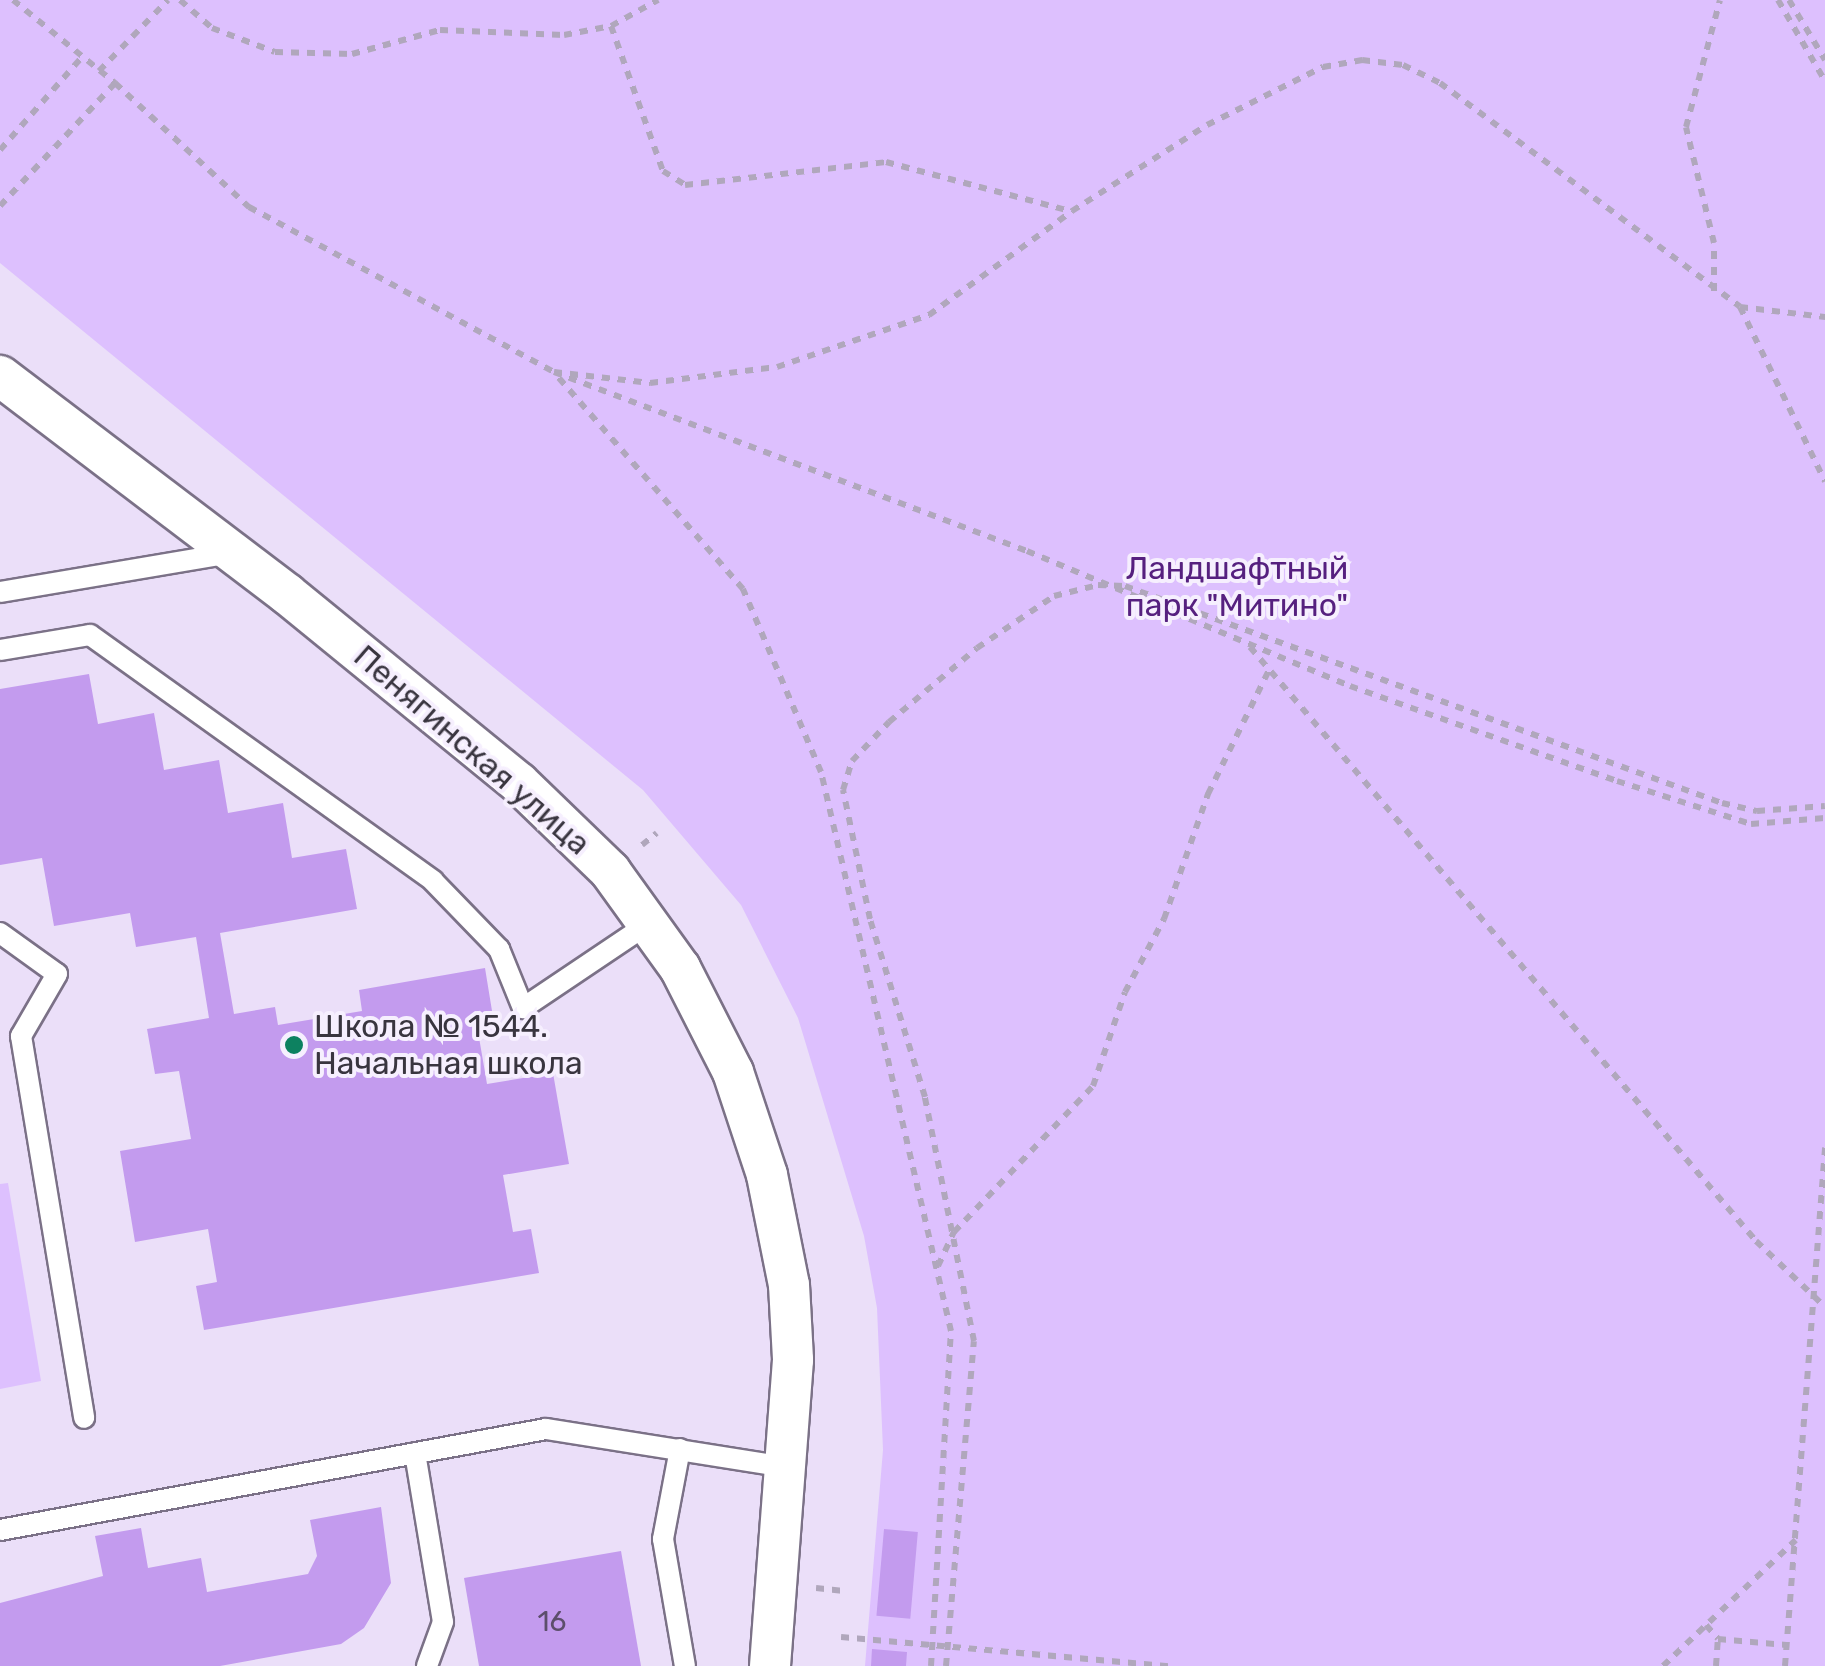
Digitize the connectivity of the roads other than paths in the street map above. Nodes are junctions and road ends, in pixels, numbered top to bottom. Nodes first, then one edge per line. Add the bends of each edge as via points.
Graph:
1 (0, 376) edge
2 (233, 553) junction
3 (0, 592) edge
4 (0, 650) edge
5 (648, 924) junction
6 (0, 933) edge
7 (84, 1418) dead end
8 (680, 1449) junction
9 (415, 1453) junction
10 (786, 1467) junction
11 (0, 1530) edge
12 (427, 1666) edge
13 (685, 1666) edge
14 (770, 1666) edge

1 - 2 street, Пенягинская улица
2 - 3 lane
2 - 5 street, Пенягинская улица via 519,783 610,871
4 - 5 lane via 90,635 434,881 500,950 523,1008
5 - 10 street, Пенягинская улица via 680,968 733,1072 767,1175 789,1286 793,1360
6 - 7 lane via 57,974 21,1036
8 - 9 lane via 546,1429
8 - 10 lane
8 - 13 lane via 663,1539
9 - 11 lane
9 - 12 lane via 443,1622
10 - 14 street, Пенягинская улица

